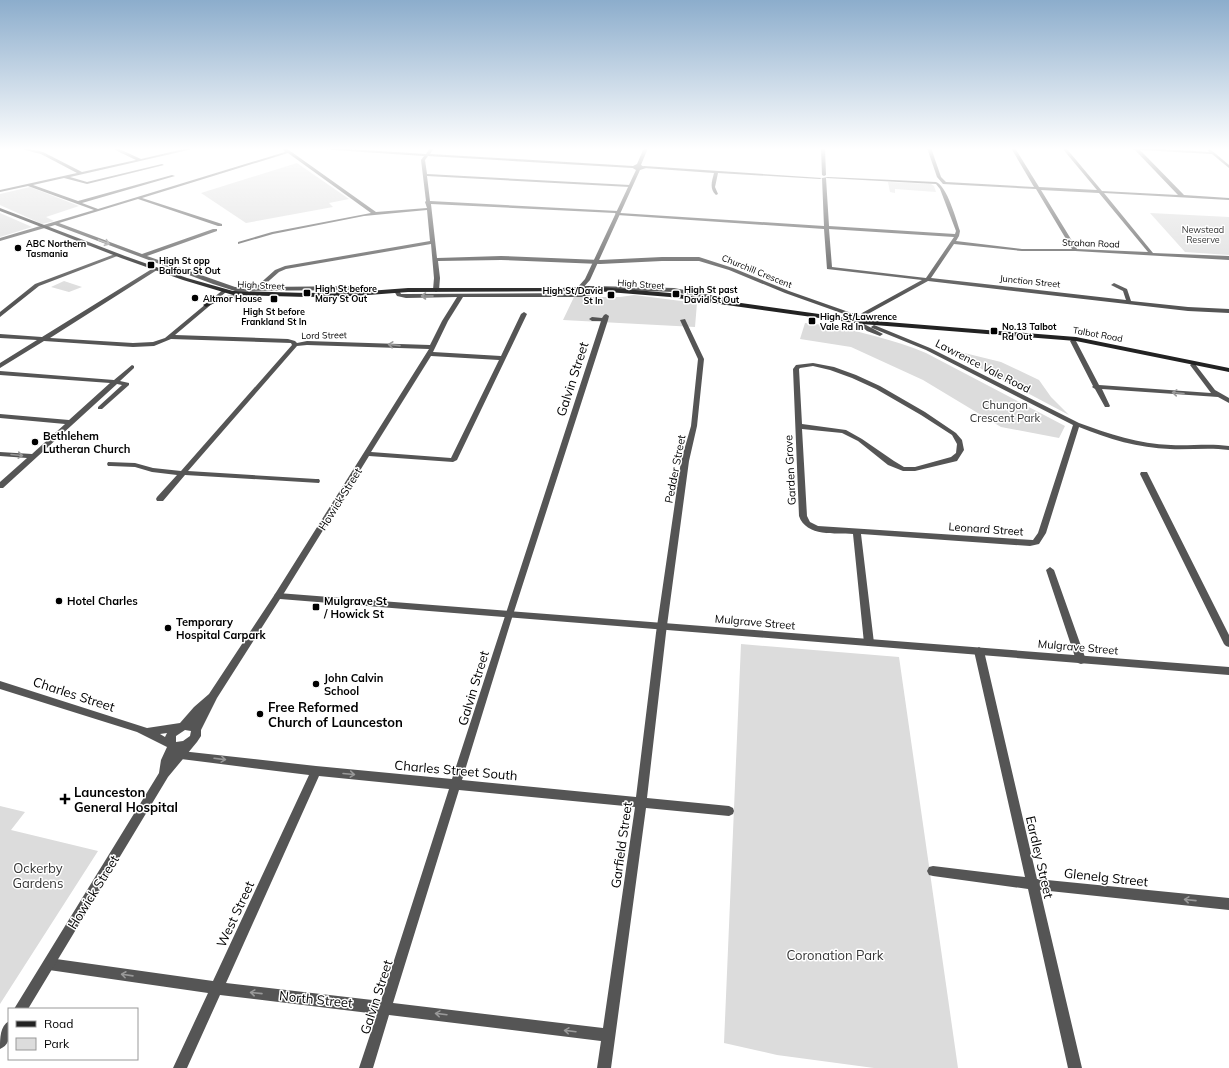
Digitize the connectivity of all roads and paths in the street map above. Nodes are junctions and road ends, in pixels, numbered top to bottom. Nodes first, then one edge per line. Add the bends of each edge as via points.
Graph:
1 (63, 198) edge
2 (95, 198) edge
3 (138, 198) joint
4 (353, 198) edge
5 (427, 198) edge
6 (625, 198) edge
7 (825, 198) edge
8 (948, 198) edge
9 (1044, 198) edge
10 (1105, 198) edge
11 (1211, 198) edge
12 (1229, 199) edge
13 (427, 202) junction
14 (77, 203) junction
15 (0, 209) edge
16 (428, 209) junction
17 (98, 210) junction
18 (374, 213) junction
19 (618, 213) junction
20 (54, 223) junction
21 (220, 225) dead end
22 (42, 227) junction
23 (827, 227) junction
24 (215, 230) dead end
25 (957, 236) junction
26 (0, 240) edge
27 (433, 242) junction
28 (953, 242) junction
29 (240, 243) dead end
30 (1075, 250) junction
31 (1152, 254) junction
32 (117, 255) junction
33 (142, 256) junction
34 (1229, 258) edge
35 (131, 260) junction
36 (434, 260) junction
37 (596, 262) junction
38 (155, 268) junction
39 (928, 279) junction
40 (587, 280) junction
41 (1114, 285) dead end
42 (1132, 288) dead end
43 (397, 290) junction
44 (436, 290) junction
45 (591, 290) junction
46 (1125, 290) junction
47 (224, 291) junction
48 (580, 291) junction
49 (257, 292) junction
50 (461, 296) junction
51 (703, 298) junction
52 (1129, 302) junction
53 (725, 303) joint
54 (206, 305) junction
55 (874, 310) junction
56 (1229, 311) edge
57 (524, 314) dead end
58 (0, 315) edge
59 (592, 319) dead end
60 (683, 320) dead end
61 (867, 323) junction
62 (0, 336) edge
63 (169, 338) junction
64 (42, 339) junction
65 (1073, 341) junction
66 (912, 342) junction
67 (295, 345) junction
68 (433, 347) junction
69 (429, 354) junction
70 (503, 358) junction
71 (1192, 365) junction
72 (0, 366) edge
73 (132, 367) dead end
74 (1229, 371) edge
75 (0, 373) edge
76 (116, 382) junction
77 (1095, 387) junction
78 (1217, 395) junction
79 (1229, 401) edge
80 (1107, 406) dead end
81 (100, 408) dead end
82 (0, 416) edge
83 (71, 422) junction
84 (1077, 424) junction
85 (798, 426) junction
86 (1229, 448) edge
87 (0, 454) edge
88 (368, 454) junction
89 (34, 456) junction
90 (111, 464) dead end
91 (183, 473) junction
92 (1144, 474) dead end
93 (316, 481) dead end
94 (0, 486) edge
95 (160, 499) dead end
96 (857, 531) junction
97 (1050, 570) dead end
98 (278, 596) junction
99 (510, 614) junction
100 (662, 626) junction
101 (869, 644) junction
102 (1229, 644) edge
103 (979, 651) junction
104 (1081, 660) junction
105 (1229, 671) edge
106 (0, 684) edge
107 (212, 697) junction
108 (183, 726) junction
109 (140, 729) junction
110 (196, 729) junction
111 (191, 742) junction
112 (172, 745) junction
113 (181, 755) junction
114 (316, 771) junction
115 (164, 774) junction
116 (456, 784) junction
117 (641, 802) junction
118 (729, 811) dead end
119 (933, 871) dead end
120 (1032, 884) junction
121 (1229, 904) edge
122 (49, 964) junction
123 (217, 988) junction
124 (386, 1007) junction
125 (22, 1008) edge
126 (8, 1030) edge
127 (608, 1036) junction
128 (0, 1042) edge
129 (180, 1068) edge
130 (366, 1068) edge
131 (604, 1068) edge
132 (1075, 1068) edge

1 - 14 street
2 - 14 street
3 - 17 street
3 - 21 street
4 - 18 street
5 - 13 street
6 - 19 street
7 - 23 street
8 - 25 street via 958,231
9 - 30 street
10 - 31 street
11 - 12 street
13 - 16 street
13 - 19 street
14 - 17 street
15 - 22 main road, High Street
16 - 18 street
16 - 27 street
17 - 20 street
18 - 29 street via 272,233
19 - 23 street
19 - 37 street
20 - 22 street
20 -> 33 street, High Street
22 - 26 street
22 - 32 main road, High Street
23 - 25 street
23 - 39 street, Junction Street via 829,268
24 - 33 street
25 - 28 street
27 - 36 street
27 - 49 street via 281,269
28 - 30 street, Strahan Road via 1022,250
28 - 39 street
30 - 31 street, Strahan Road
31 - 34 street, Strahan Road
32 - 35 main road, High Street
32 - 58 street via 37,285
33 - 35 street
33 - 49 street, High Street via 226,286
35 - 38 main road, High Street
36 - 37 street, Churchill Crescent via 501,258
36 - 44 street
37 - 40 street
37 - 61 street, Churchill Crescent via 662,258 702,260
38 - 47 main road, High Street
38 - 64 street
39 - 52 street, Junction Street
39 - 55 street
40 - 45 street
40 - 48 street
41 - 46 street
42 - 46 street
43 - 44 main road, High Street
43 - 49 main road, High Street via 367,293
50 -> 43 street, High Street via 403,296 397,294
44 - 48 main road, High Street
45 - 48 main road, High Street
45 - 51 main road, High Street
45 - 51 street via 601,287 661,289
46 - 52 street
47 - 49 main road, High Street
47 - 54 street
48 - 50 street, High Street
49 - 54 main road via 223,297
50 - 68 street, Howick Street
51 - 53 street via 726,300
52 - 56 street, Junction Street
53 - 61 main road via 825,321
54 - 63 street
55 - 61 street
55 - 61 street via 864,314
57 - 70 street
59 - 99 street, Galvin Street via 606,318
60 - 100 street, Pedder Street via 701,358 694,426 685,461
61 - 65 main road, Talbot Road
61 - 66 street, Lawrence Vale Road
61 - 66 street, Lawrence Vale Road via 872,331
61 - 74 main road, Talbot Road via 1076,339
62 - 64 street
63 - 64 street via 144,345
63 - 67 street, Lord Street via 288,341
64 - 72 street
65 - 71 main road, Talbot Road
65 - 77 street
66 - 84 street, Lawrence Vale Road
68 -> 67 street, Lord Street via 308,343
67 - 91 street
68 - 69 street, Howick Street
69 - 70 street
69 - 88 street, Howick Street
70 - 88 street via 453,460
71 - 74 main road, Talbot Road
71 - 78 street
73 - 76 street
75 - 76 street
76 - 81 street via 127,384
76 - 83 street
78 -> 77 street
77 - 80 street
78 - 79 street
82 - 83 street
83 - 89 street
84 - 86 street, Lawrence Vale Road via 1149,446 1208,445
84 - 96 street, Leonard Street via 1042,533 1036,542
85 - 85 street, Garden Grove via 796,369 800,365 810,364 830,368 890,393 954,434 962,450 954,459 915,469 903,469 891,464 844,431
85 - 96 street, Garden Grove via 805,521 817,528
87 -> 89 street
88 - 98 street, Howick Street
89 - 94 street
90 - 91 street
91 - 93 street
91 - 95 street
92 - 102 street
96 - 101 street
97 - 104 street
98 - 99 street, Mulgrave Street
98 - 107 street, Howick Street
99 - 100 street, Mulgrave Street
99 - 116 street, Galvin Street
100 - 101 street, Mulgrave Street
100 - 117 street, Garfield Street
101 - 103 street, Mulgrave Street
103 - 104 street, Mulgrave Street
103 - 120 street, Eardley Street
104 - 105 street, Mulgrave Street
106 - 109 street, Charles Street
107 - 108 street, Howick Street
107 - 110 street, Howick Street
108 - 109 street, Charles Street via 158,731
108 - 110 street
108 - 112 street via 169,738
109 - 112 street, Charles Street
110 - 111 street
111 - 112 street via 184,746
111 - 113 street, Howick Street
112 - 115 street, Howick Street
113 -> 114 street, Charles Street South
113 - 115 street, Howick Street
114 -> 116 street, Charles Street South
114 - 123 street, West Street
115 - 122 street, Howick Street
116 - 117 street, Charles Street South
116 - 124 street, Galvin Street
117 - 118 street, Charles Street South
117 - 127 street, Garfield Street
119 - 120 street, Glenelg Street
121 -> 120 street, Glenelg Street
120 - 132 street, Eardley Street
123 -> 122 street, North Street
122 - 125 street, Howick Street
124 -> 123 street, North Street
123 - 129 street, West Street
127 -> 124 street, North Street
124 - 130 street, Galvin Street
126 - 128 street
127 - 131 street, Garfield Street

